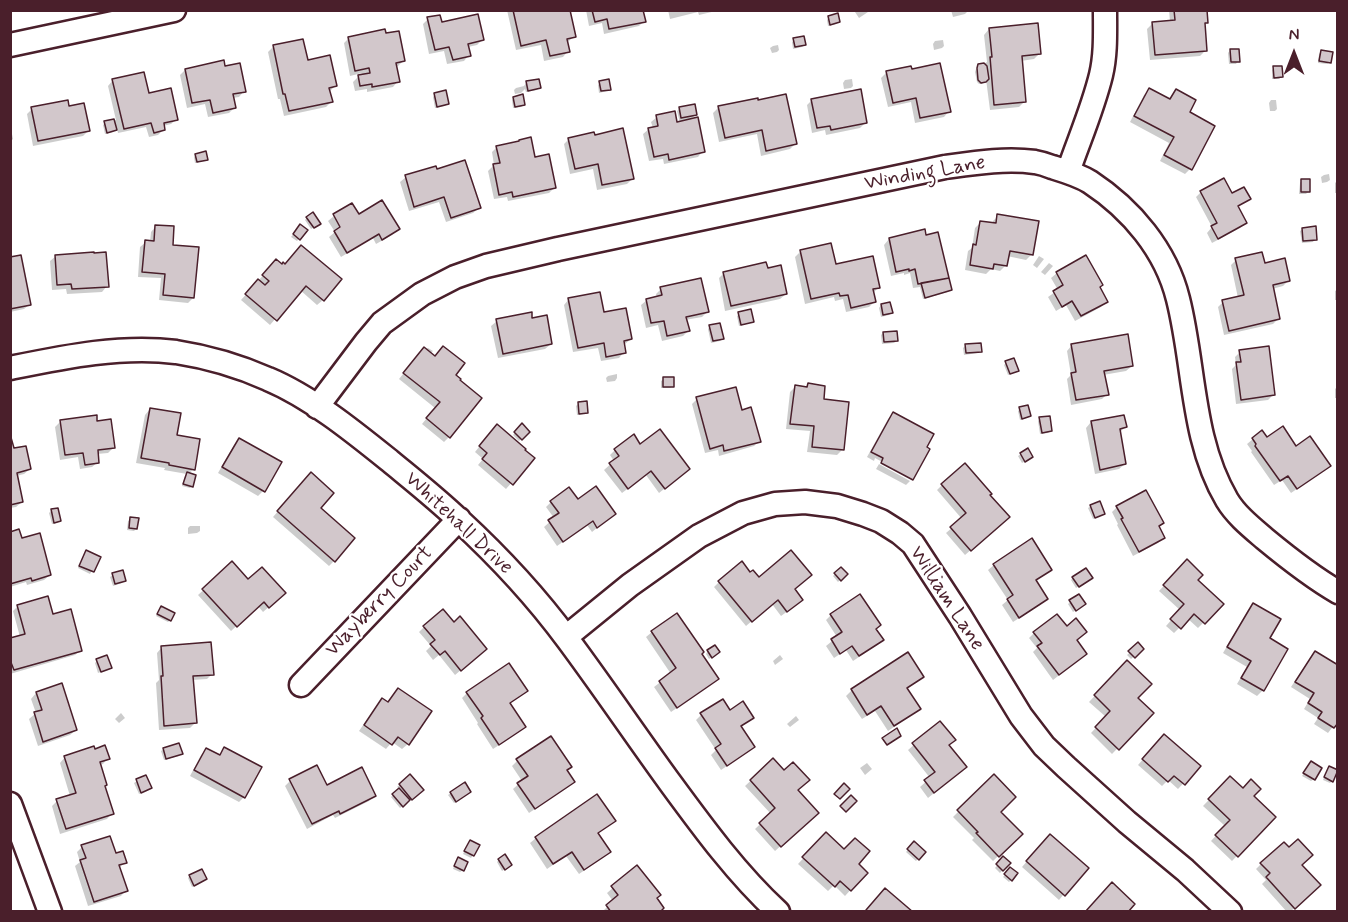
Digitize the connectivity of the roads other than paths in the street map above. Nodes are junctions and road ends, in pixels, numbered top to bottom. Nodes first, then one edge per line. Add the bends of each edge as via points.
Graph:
1 (174, 10) edge
2 (1105, 10) edge
3 (10, 45) edge
4 (1068, 172) junction
5 (10, 368) edge
6 (317, 407) junction
7 (459, 519) junction
8 (1338, 592) edge
9 (566, 637) junction
10 (301, 685) dead end
11 (10, 804) edge
12 (50, 912) edge
13 (778, 912) edge
14 (1230, 912) edge

1 - 3 street
2 - 4 street via 1101,74
4 - 6 street, Winding Lane via 1037,162 977,162 486,266 423,294 382,324
4 - 8 street, Winding Lane via 1089,181 1129,213 1145,230 1170,275 1178,298 1205,449 1228,502 1245,522 1287,557
5 - 6 street, Whitehall Drive via 120,351 174,352 222,362 269,379
6 - 7 street, Whitehall Drive via 364,440
7 - 9 street, Whitehall Drive
7 - 10 street, Wayberry Court
9 - 13 street, Whitehall Drive via 724,855
9 - 14 street, William Lane via 699,536 743,513 775,504 805,502 837,506 881,521 913,544 1044,746
11 - 12 street

